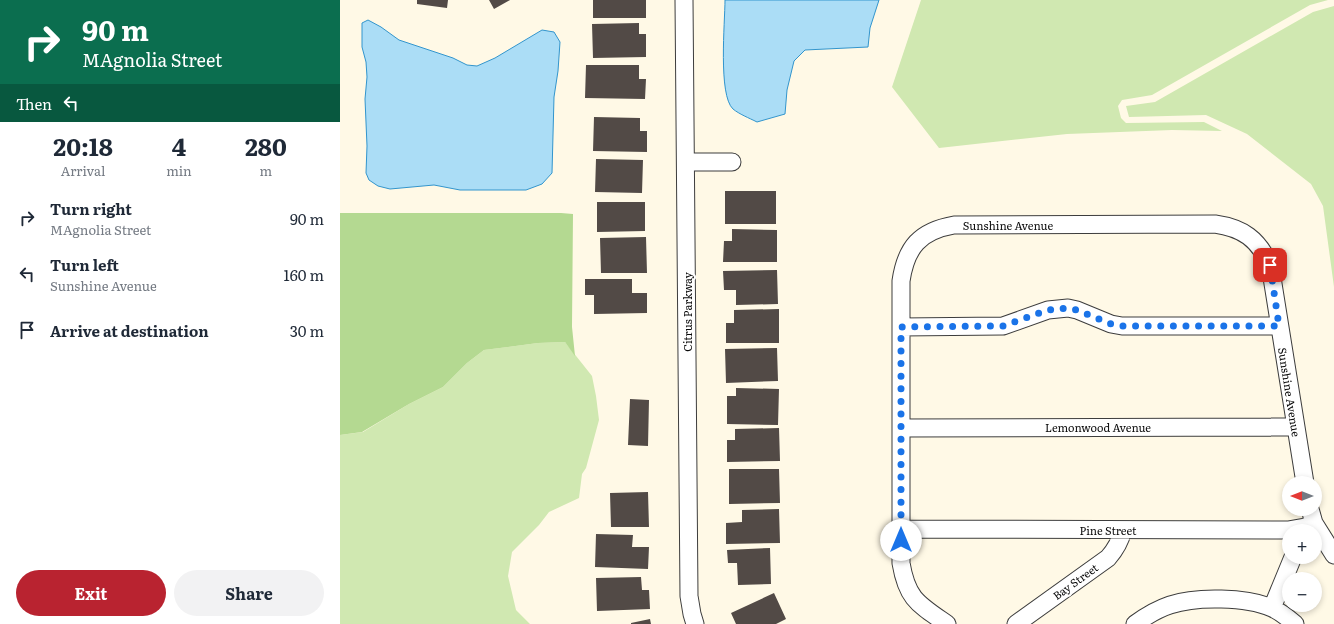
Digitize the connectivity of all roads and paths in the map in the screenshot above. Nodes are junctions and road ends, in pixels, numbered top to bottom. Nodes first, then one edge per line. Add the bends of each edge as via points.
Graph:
1 (684, 0) edge
2 (686, 162) junction
3 (732, 162) dead end
4 (1279, 326) junction
5 (901, 327) junction
6 (1296, 426) junction
7 (901, 428) junction
8 (1304, 476) edge
9 (1308, 523) edge
10 (901, 529) junction
11 (1123, 530) junction
12 (1334, 555) edge
13 (1290, 564) edge
14 (1272, 608) junction
15 (695, 624) edge
16 (947, 624) edge
17 (1016, 624) edge
18 (1135, 624) edge
19 (1295, 624) edge

1 - 2 street, Citrus Parkway
2 - 3 street
2 - 15 street, Citrus Parkway via 689,596
4 - 5 street via 1122,326 1068,308 1048,310 1003,326
4 - 5 street, Sunshine Avenue via 1270,265 1259,246 1246,234 1232,227 1192,224 954,225 934,230 917,242 906,260 901,281
4 - 6 street, Sunshine Avenue
5 - 7 street, Sunshine Avenue
6 - 7 street, Lemonwood Avenue
6 - 8 street, Sunshine Avenue
7 - 10 street, Sunshine Avenue
9 - 11 street, Pine Street via 1288,530
9 - 12 street
10 - 11 street, Pine Street
10 - 16 street, Sunshine Avenue via 901,563 908,590 924,608
11 - 17 street, Bay Street via 1121,539 1108,558
13 - 14 street
14 - 18 street via 1241,600 1187,601 1155,611
14 - 19 street

